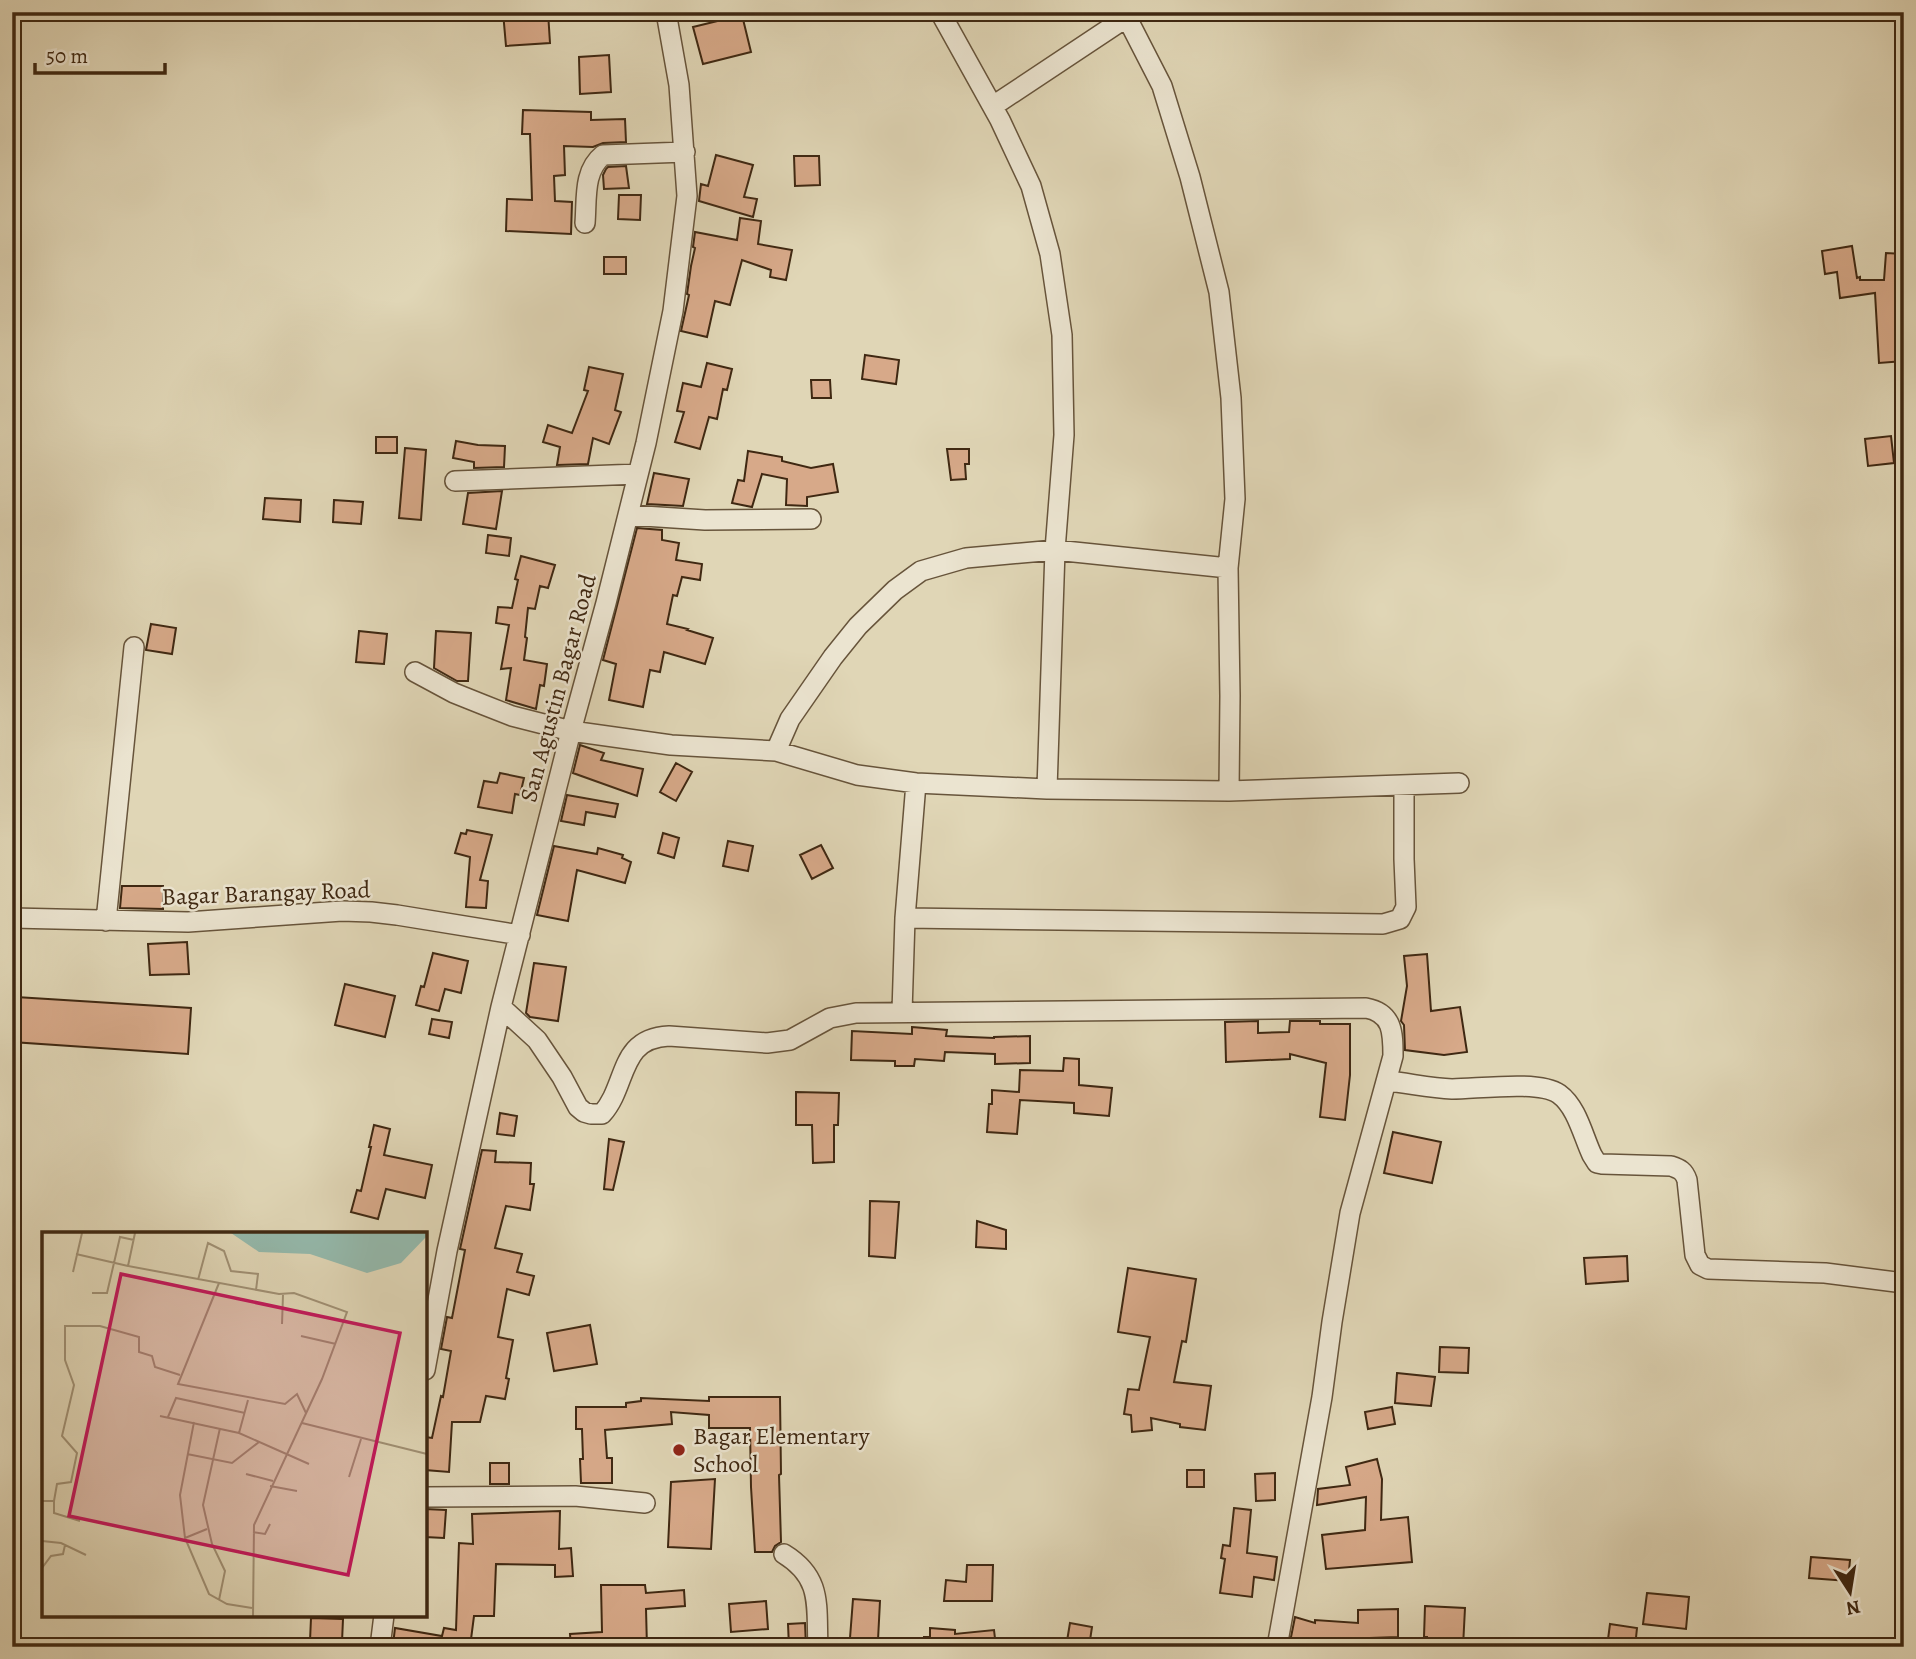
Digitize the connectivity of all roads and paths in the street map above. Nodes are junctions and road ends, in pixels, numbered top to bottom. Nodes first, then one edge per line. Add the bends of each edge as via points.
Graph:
1 (666, 12) edge
2 (940, 12) edge
3 (1126, 15) edge
4 (993, 106) junction
5 (685, 152) junction
6 (586, 223) dead end
7 (638, 474) junction
8 (455, 481) dead end
9 (628, 515) junction
10 (811, 519) dead end
11 (1055, 550) junction
12 (1228, 568) junction
13 (134, 648) dead end
14 (415, 672) dead end
15 (571, 731) junction
16 (776, 751) junction
17 (916, 783) junction
18 (1459, 783) dead end
19 (1404, 785) junction
20 (1047, 789) junction
21 (1229, 791) junction
22 (12, 918) edge
23 (905, 918) junction
24 (106, 921) junction
25 (520, 935) junction
26 (501, 1007) junction
27 (902, 1012) junction
28 (1387, 1081) junction
29 (1904, 1283) edge
30 (427, 1359) edge
31 (427, 1497) edge
32 (645, 1503) dead end
33 (784, 1554) dead end
34 (384, 1617) edge
35 (380, 1647) edge
36 (818, 1647) edge
37 (1277, 1647) edge

1 - 5 street, San Agustin Bagar Road
2 - 4 street
3 - 4 street
3 - 12 street via 1161,86 1219,292 1231,398 1234,486
4 - 11 street via 1031,186 1050,254 1062,335 1064,435
5 - 6 street via 603,155 592,167 588,181
5 - 7 street, San Agustin Bagar Road via 687,196 673,311
7 - 8 street
7 - 9 street, San Agustin Bagar Road
9 - 10 street
9 - 15 street, San Agustin Bagar Road
11 - 12 street
11 - 16 street via 967,558 921,571 858,626 833,657 790,719
11 - 20 street
12 - 21 street
13 - 24 street
14 - 15 street via 512,716
15 - 16 street via 671,745
15 - 25 street, San Agustin Bagar Road
16 - 17 street via 857,775
17 - 20 street
17 - 23 street
18 - 19 street
19 - 21 street
19 - 23 street via 1406,907 1400,919 1382,924
20 - 21 street
22 - 24 street, Bagar Barangay Road
23 - 27 street
24 - 25 street, Bagar Barangay Road via 188,922 342,911
25 - 26 street, San Agustin Bagar Road
26 - 27 street via 537,1040 578,1107 591,1114 602,1114 610,1105 632,1054 655,1036 790,1040 830,1017
26 - 30 street, San Agustin Bagar Road
27 - 28 street via 1376,1009 1385,1016 1393,1038
28 - 29 street via 1448,1088 1531,1086 1560,1094 1570,1104 1597,1163 1680,1169 1687,1180 1695,1255 1708,1269 1825,1273
28 - 37 street via 1350,1213
31 - 32 street via 575,1496
33 - 36 street via 808,1575 816,1595
34 - 35 street

